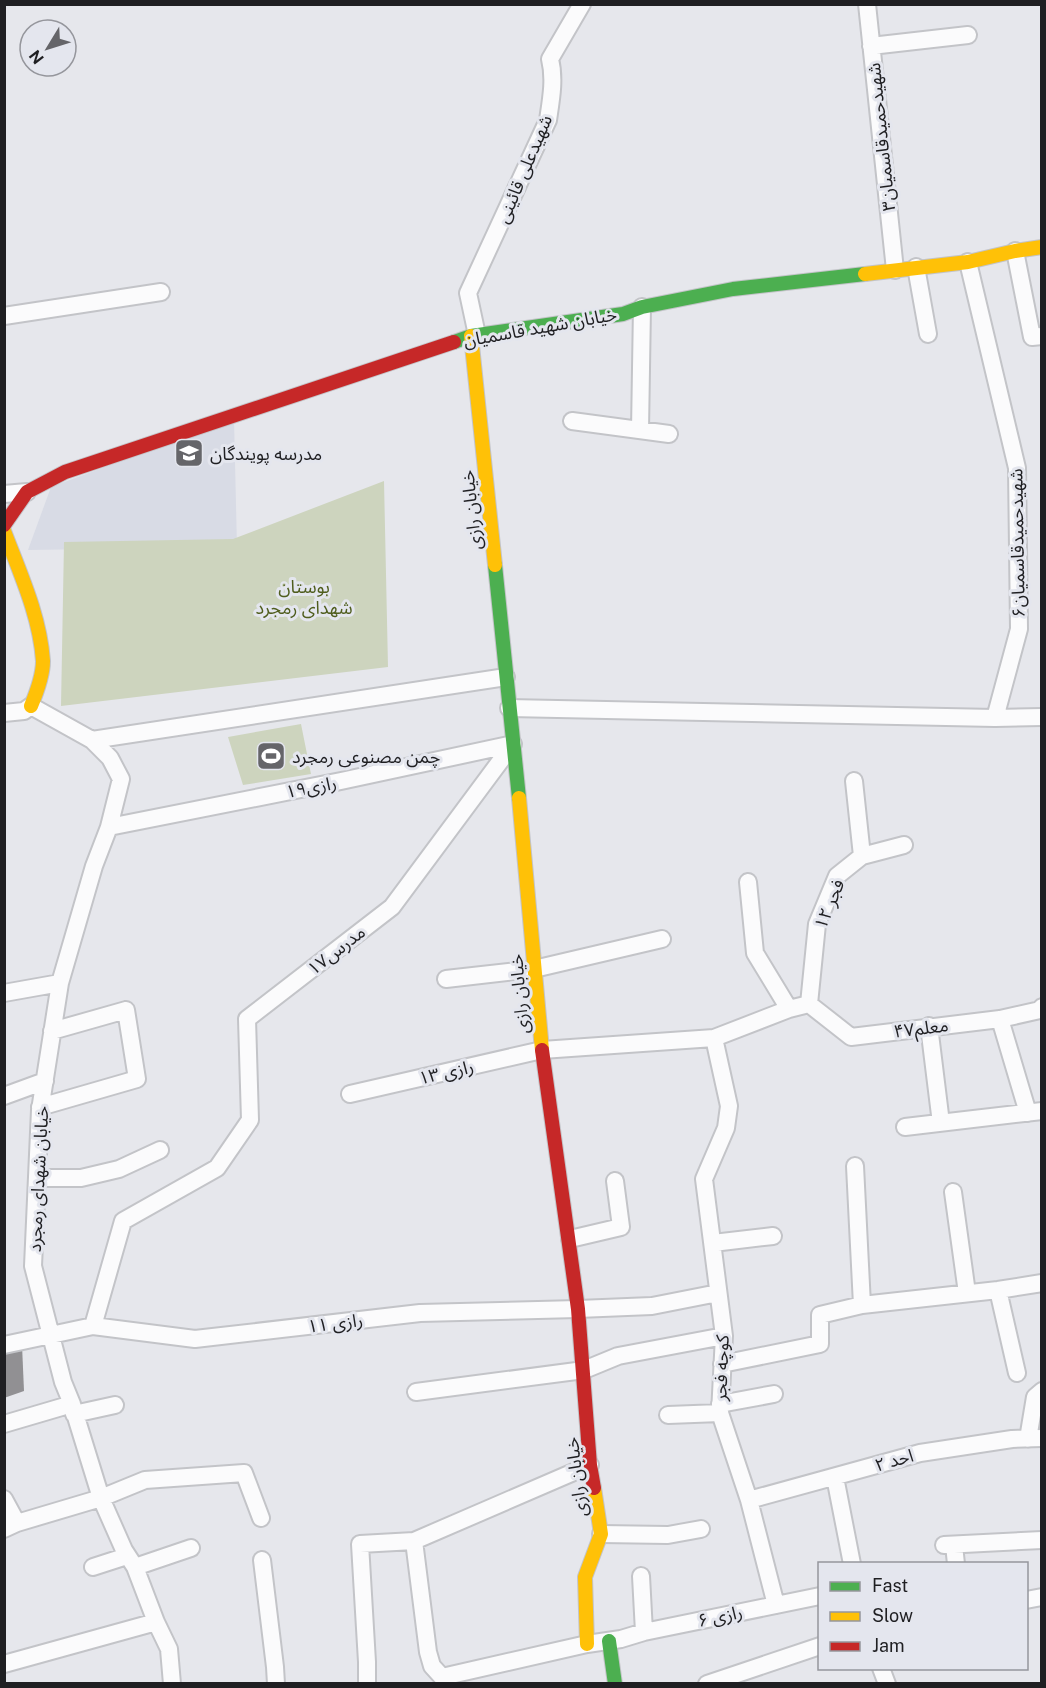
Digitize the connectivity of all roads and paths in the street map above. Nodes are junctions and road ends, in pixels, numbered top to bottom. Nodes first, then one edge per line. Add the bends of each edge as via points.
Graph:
1 (582, 4) edge
2 (867, 4) edge
3 (968, 35) dead end
4 (872, 46) junction
5 (1041, 248) edge
6 (1015, 251) junction
7 (968, 262) junction
8 (916, 267) junction
9 (895, 270) junction
10 (161, 292) dead end
11 (642, 307) junction
12 (4, 316) edge
13 (928, 334) dead end
14 (474, 336) junction
15 (1041, 336) edge
16 (572, 421) dead end
17 (640, 430) junction
18 (669, 434) dead end
19 (27, 492) junction
20 (4, 494) edge
21 (4, 525) edge
22 (4, 531) edge
23 (506, 677) junction
24 (31, 706) junction
25 (509, 708) junction
26 (4, 713) edge
27 (1041, 717) edge
28 (995, 718) junction
29 (92, 740) junction
30 (513, 744) junction
31 (854, 781) dead end
32 (109, 826) junction
33 (904, 845) dead end
34 (862, 856) junction
35 (748, 882) dead end
36 (662, 939) dead end
37 (534, 969) junction
38 (446, 978) dead end
39 (60, 983) junction
40 (4, 993) edge
41 (809, 1004) junction
42 (1041, 1007) edge
43 (789, 1009) junction
44 (1000, 1019) junction
45 (929, 1026) junction
46 (52, 1030) junction
47 (714, 1038) junction
48 (542, 1050) junction
49 (45, 1081) junction
50 (350, 1094) dead end
51 (4, 1096) edge
52 (40, 1107) junction
53 (1035, 1112) edge
54 (941, 1123) junction
55 (905, 1127) dead end
56 (160, 1150) dead end
57 (855, 1166) dead end
58 (37, 1178) junction
59 (615, 1181) dead end
60 (953, 1192) dead end
61 (773, 1236) dead end
62 (570, 1239) junction
63 (713, 1243) junction
64 (1041, 1282) edge
65 (998, 1290) junction
66 (718, 1293) junction
67 (967, 1293) junction
68 (862, 1305) junction
69 (579, 1309) junction
70 (93, 1326) junction
71 (50, 1335) junction
72 (724, 1336) junction
73 (4, 1345) edge
74 (722, 1364) junction
75 (584, 1370) junction
76 (1017, 1373) dead end
77 (1041, 1391) edge
78 (416, 1392) dead end
79 (774, 1394) dead end
80 (115, 1405) dead end
81 (720, 1408) junction
82 (73, 1409) junction
83 (668, 1415) dead end
84 (4, 1424) edge
85 (1035, 1439) edge
86 (590, 1465) junction
87 (835, 1477) junction
88 (101, 1498) junction
89 (4, 1499) edge
90 (749, 1500) junction
91 (261, 1518) dead end
92 (10, 1526) edge
93 (701, 1529) dead end
94 (601, 1534) junction
95 (414, 1541) junction
96 (1041, 1545) edge
97 (191, 1548) dead end
98 (262, 1560) dead end
99 (131, 1562) junction
100 (852, 1562) edge
101 (956, 1562) edge
102 (93, 1567) dead end
103 (641, 1576) dead end
104 (818, 1596) edge
105 (776, 1605) junction
106 (156, 1622) junction
107 (644, 1632) junction
108 (615, 1640) junction
109 (587, 1644) junction
110 (818, 1646) edge
111 (4, 1664) edge
112 (443, 1680) edge
113 (172, 1683) edge
114 (276, 1683) edge
115 (367, 1683) edge
116 (615, 1683) edge
117 (707, 1683) edge

1 - 14 street, شهیدعلی قائینی via 550,59 552,94 548,120 468,293
2 - 4 street, شهیدحمیدقاسمیان۳
3 - 4 street
4 - 9 street, شهیدحمیدقاسمیان۳
5 - 6 street, خیابان شهید قاسمیان
6 - 7 street, خیابان شهید قاسمیان
6 - 15 street via 1032,337
7 - 8 street, خیابان شهید قاسمیان
7 - 28 street, شهیدحمیدقاسمیان۶ via 1017,468 1019,629
8 - 9 street, خیابان شهید قاسمیان
8 - 13 street
9 - 11 street, خیابان شهید قاسمیان via 733,289
10 - 12 street
11 - 14 street, خیابان شهید قاسمیان via 623,314
11 - 17 street
14 - 19 street, خیابان شهید قاسمیان via 64,472
14 - 23 street, خیابان رازی
16 - 17 street
17 - 18 street
19 - 20 street
19 - 21 street, خیابان شهید قاسمیان
22 - 24 street via 34,612 44,663
23 - 25 street, خیابان رازی
23 - 29 street
24 - 26 street via 24,711
24 - 29 street, خیابان شهدای رمجرد
25 - 28 street
25 - 30 street, خیابان رازی
27 - 28 street
29 - 32 street, خیابان شهدای رمجرد via 110,758 121,778
30 - 32 street, رازی۱۹
30 - 37 street, خیابان رازی
30 - 70 street, مدرس۱۷ via 392,907 247,1019 250,1120 217,1168 123,1221
31 - 34 street
32 - 39 street, خیابان شهدای رمجرد
33 - 34 street, فجر ۱۲
34 - 41 street, فجر ۱۲ via 837,876 817,924
35 - 43 street via 755,953
36 - 37 street
37 - 38 street
37 - 48 street, خیابان رازی
39 - 40 street
39 - 46 street, خیابان شهدای رمجرد
41 - 43 street, رازی ۱۳
41 - 45 street, معلم۴۷ via 851,1037
42 - 44 street, معلم۴۷
43 - 47 street, رازی ۱۳
44 - 45 street, معلم۴۷
44 - 53 street
45 - 54 street
46 - 49 street, خیابان شهدای رمجرد
46 - 52 street via 126,1010 137,1079
47 - 48 street, رازی ۱۳
47 - 63 street, کوچه فجر via 729,1106 726,1128 704,1179
48 - 50 street, رازی ۱۳
48 - 62 street, خیابان رازی
49 - 51 street
49 - 52 street, خیابان شهدای رمجرد
52 - 58 street, خیابان شهدای رمجرد
53 - 54 street
54 - 55 street
56 - 58 street via 119,1169 81,1178
57 - 68 street
58 - 71 street, خیابان شهدای رمجرد via 33,1266
59 - 62 street via 621,1227
60 - 67 street
61 - 63 street
62 - 69 street, خیابان رازی
63 - 66 street, کوچه فجر
64 - 65 street
65 - 67 street
65 - 76 street
66 - 69 street, رازی ۱۱ via 652,1306
66 - 72 street, کوچه فجر
67 - 68 street
68 - 74 street via 820,1315 820,1344
69 - 70 street, رازی ۱۱ via 420,1313 195,1339
69 - 75 street, خیابان رازی
70 - 71 street, رازی ۱۱
71 - 73 street, رازی ۱۱
71 - 82 street, خیابان شهدای رمجرد
72 - 74 street, کوچه فجر
72 - 75 street via 618,1356
74 - 81 street, کوچه فجر
75 - 78 street
75 - 86 street, خیابان رازی
77 - 85 street via 1035,1397
79 - 81 street
80 - 82 street
81 - 83 street
81 - 90 street, کوچه فجر
82 - 84 street
82 - 88 street, خیابان شهدای رمجرد
85 - 87 street, احد ۲ via 920,1453
86 - 94 street, خیابان رازی
86 - 95 street
87 - 90 street, احد ۲
87 - 100 street
88 - 91 street via 145,1480 244,1473
88 - 92 street
88 - 99 street, خیابان شهدای رمجرد
89 - 92 street
90 - 105 street, کوچه فجر
93 - 94 street via 668,1535
94 - 109 street, خیابان رازی via 585,1577
95 - 112 street via 428,1653
95 - 115 street via 360,1544
96 - 101 street via 949,1545
97 - 99 street
98 - 114 street
99 - 102 street
99 - 106 street, خیابان شهدای رمجرد
103 - 107 street
104 - 105 street, رازی ۶
105 - 107 street, رازی ۶
106 - 111 street
106 - 113 street, خیابان شهدای رمجرد via 169,1649
107 - 108 street, رازی ۶
108 - 109 street, رازی ۶
108 - 116 street
109 - 112 street, رازی ۶
110 - 117 street

